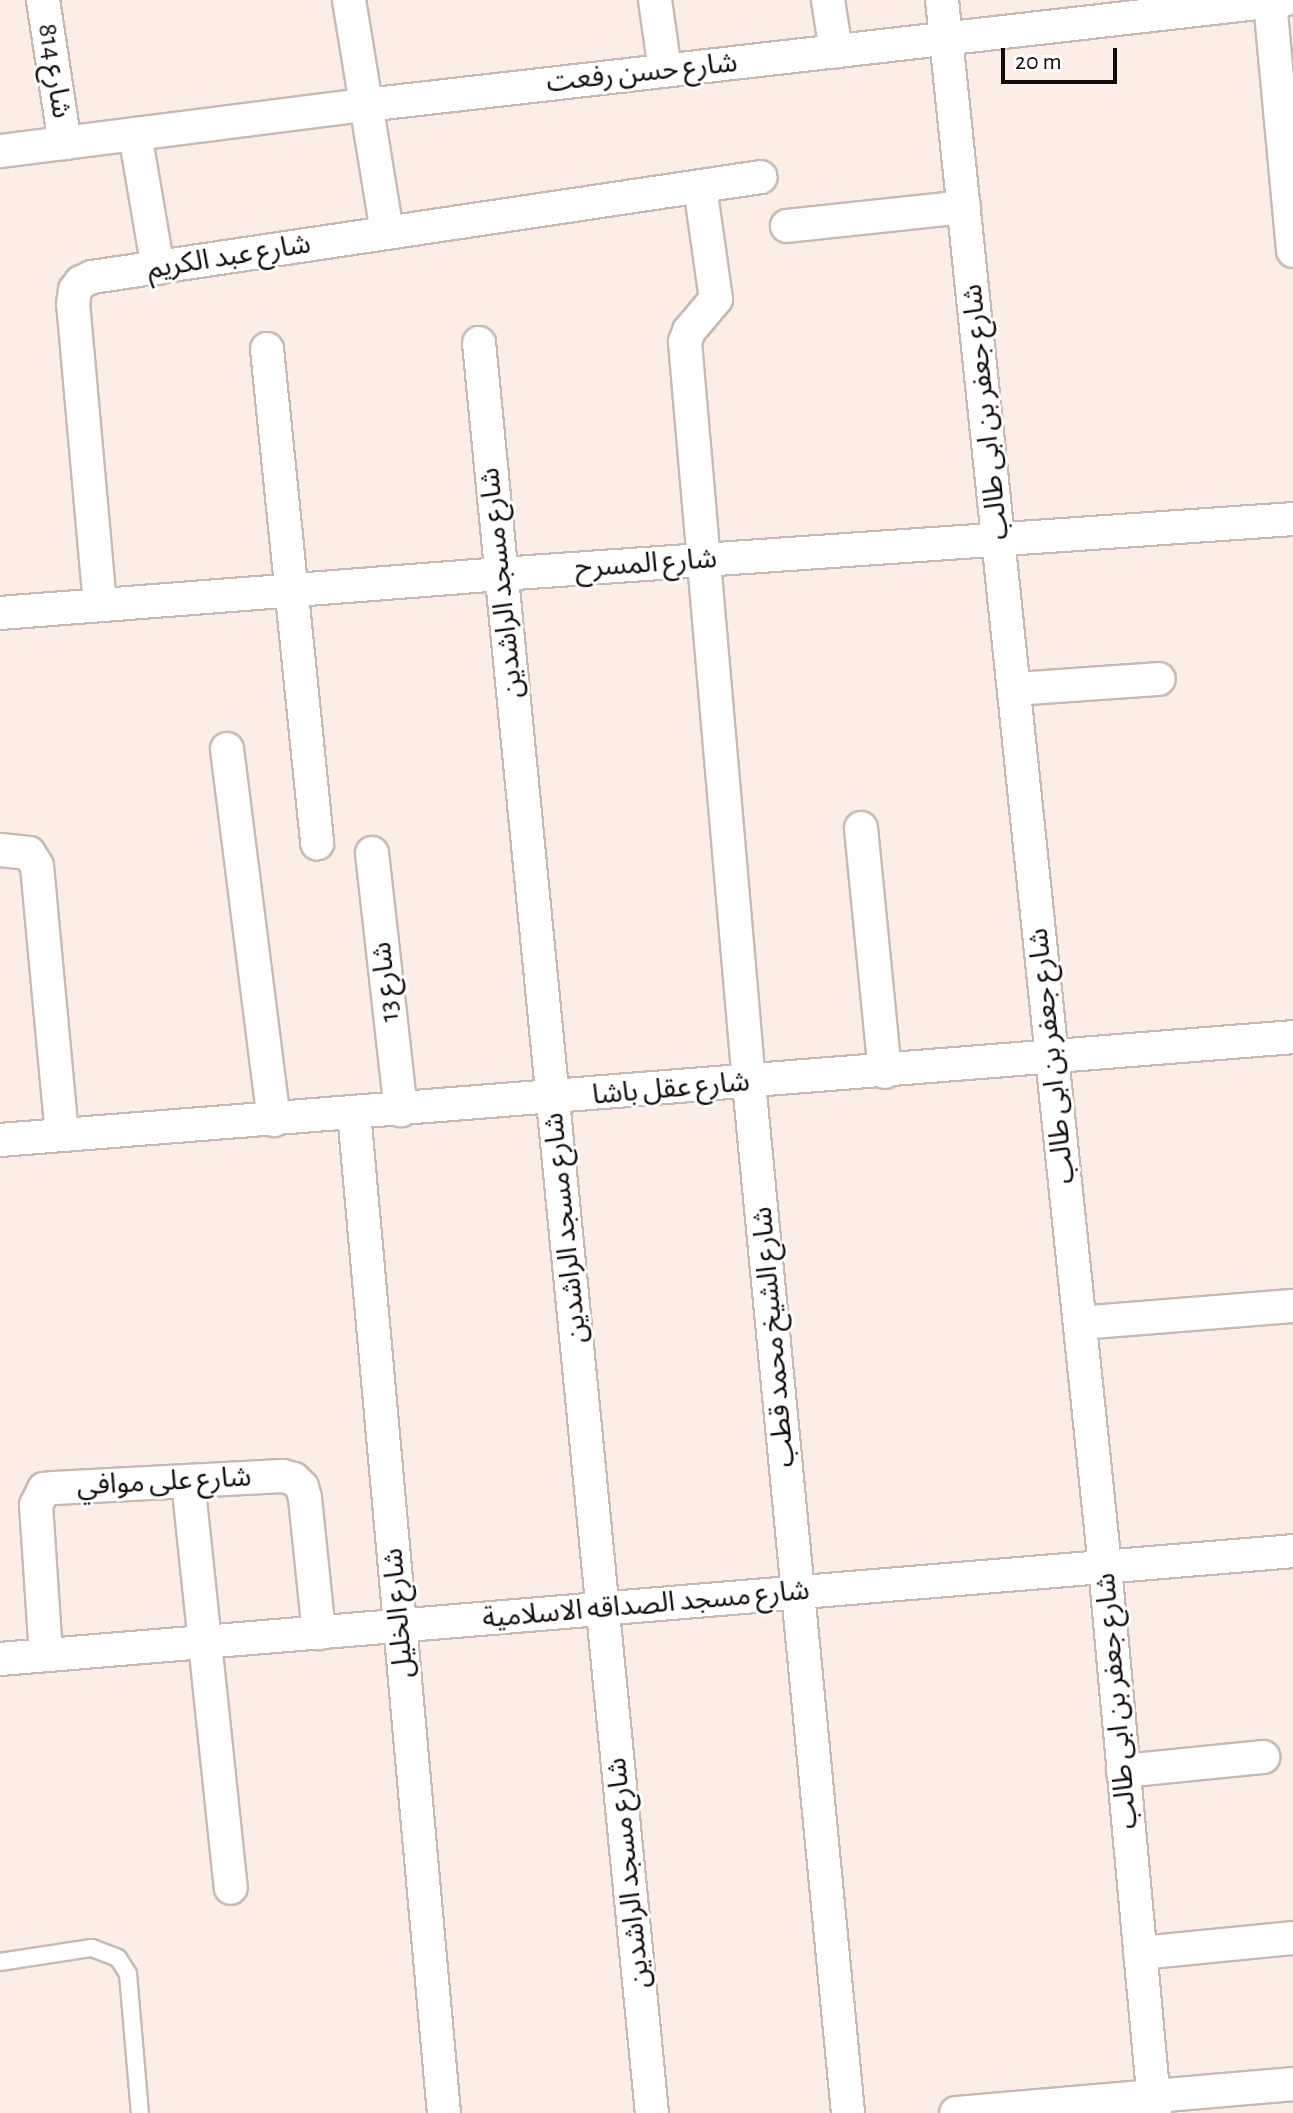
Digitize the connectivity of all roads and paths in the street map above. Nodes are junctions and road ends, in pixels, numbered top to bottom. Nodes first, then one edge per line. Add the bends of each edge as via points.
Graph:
1 (43, 0) edge
2 (349, 0) edge
3 (655, 0) edge
4 (828, 0) edge
5 (942, 0) edge
6 (1277, 1) edge
7 (947, 38) junction
8 (836, 51) junction
9 (665, 70) junction
10 (366, 105) junction
11 (135, 134) junction
12 (65, 143) junction
13 (0, 151) edge
14 (761, 177) dead end
15 (700, 187) junction
16 (964, 207) junction
17 (787, 226) dead end
18 (387, 233) junction
19 (1293, 251) edge
20 (158, 268) junction
21 (479, 343) dead end
22 (267, 349) dead end
23 (1293, 519) edge
24 (999, 542) junction
25 (702, 561) junction
26 (501, 574) junction
27 (292, 590) junction
28 (100, 605) junction
29 (0, 613) edge
30 (1159, 679) dead end
31 (1015, 689) junction
32 (227, 749) dead end
33 (861, 828) dead end
34 (317, 843) dead end
35 (0, 850) edge
36 (372, 853) dead end
37 (1293, 1037) edge
38 (1053, 1059) junction
39 (885, 1072) junction
40 (749, 1083) junction
41 (553, 1098) junction
42 (401, 1110) junction
43 (354, 1113) junction
44 (274, 1120) junction
45 (62, 1135) junction
46 (0, 1140) edge
47 (1291, 1306) dead end
48 (1080, 1323) junction
49 (188, 1481) junction
50 (1293, 1551) edge
51 (1105, 1567) junction
52 (798, 1592) junction
53 (604, 1609) junction
54 (400, 1625) junction
55 (319, 1633) junction
56 (205, 1642) junction
57 (46, 1655) junction
58 (0, 1659) edge
59 (1263, 1757) dead end
60 (1123, 1771) junction
61 (231, 1888) dead end
62 (1293, 1938) edge
63 (1140, 1953) junction
64 (0, 1962) edge
65 (1293, 2084) edge
66 (1154, 2105) edge
67 (140, 2113) edge
68 (444, 2113) edge
69 (652, 2113) edge
70 (848, 2113) edge
71 (956, 2113) edge

1 - 12 street, شارع 814
2 - 10 street
3 - 9 street
4 - 8 street
5 - 7 street, شارع جعفر بن ابى طالب
6 - 7 street, شارع حسن رفعت
6 - 19 street
7 - 8 street, شارع حسن رفعت
7 - 16 street, شارع جعفر بن ابى طالب
8 - 9 street, شارع حسن رفعت
9 - 10 street, شارع حسن رفعت
10 - 11 street, شارع حسن رفعت
10 - 18 street
11 - 12 street, شارع حسن رفعت
11 - 20 street
12 - 13 street, شارع حسن رفعت
14 - 15 street, شارع عبد الكريم
15 - 18 street, شارع عبد الكريم
15 - 25 street via 716,299 685,342
16 - 17 street
16 - 24 street, شارع جعفر بن ابى طالب
18 - 20 street, شارع عبد الكريم
20 - 28 street, شارع عبد الكريم via 92,277 75,290
21 - 26 street, شارع مسجد الراشدين
22 - 27 street
23 - 24 street, شارع المسرح
24 - 25 street, شارع المسرح
24 - 31 street, شارع جعفر بن ابى طالب
25 - 26 street, شارع المسرح
25 - 40 street, شارع الشيخ محمد قطب
26 - 27 street, شارع المسرح
26 - 41 street, شارع مسجد الراشدين
27 - 28 street, شارع المسرح
27 - 34 street
28 - 29 street, شارع المسرح
30 - 31 street
31 - 38 street, شارع جعفر بن ابى طالب
32 - 44 street
33 - 39 street
35 - 45 street via 29,853 37,866
36 - 42 street, شارع 13
37 - 38 street, شارع عقل باشا
38 - 39 street, شارع عقل باشا
38 - 48 street, شارع جعفر بن ابى طالب
39 - 40 street, شارع عقل باشا
40 - 41 street, شارع عقل باشا
40 - 52 street, شارع الشيخ محمد قطب
41 - 42 street, شارع عقل باشا
41 - 53 street, شارع مسجد الراشدين
42 - 43 street, شارع عقل باشا
43 - 44 street, شارع عقل باشا
43 - 54 street, شارع الخليل
44 - 45 street, شارع عقل باشا
45 - 46 street, شارع عقل باشا
47 - 48 street
48 - 51 street, شارع جعفر بن ابى طالب
49 - 55 street, شارع على موافي via 283,1476 302,1487
49 - 56 street
49 - 57 street, شارع على موافي via 44,1489 38,1496
50 - 51 street, شارع مسجد الصداقه الاسلامية
51 - 52 street, شارع مسجد الصداقه الاسلامية
51 - 60 street, شارع جعفر بن ابى طالب
52 - 53 street, شارع مسجد الصداقه الاسلامية
52 - 70 street, شارع الشيخ محمد قطب
53 - 54 street, شارع مسجد الصداقه الاسلامية
53 - 69 street, شارع مسجد الراشدين
54 - 55 street, شارع مسجد الصداقه الاسلامية
54 - 68 street, شارع الخليل
55 - 56 street, شارع مسجد الصداقه الاسلامية
56 - 57 street, شارع مسجد الصداقه الاسلامية
56 - 61 street
57 - 58 street, شارع مسجد الصداقه الاسلامية
59 - 60 street
60 - 63 street, شارع جعفر بن ابى طالب
62 - 63 street
63 - 66 street, شارع جعفر بن ابى طالب
64 - 67 lane via 92,1948 118,1958 128,1974
65 - 66 street
66 - 71 street

